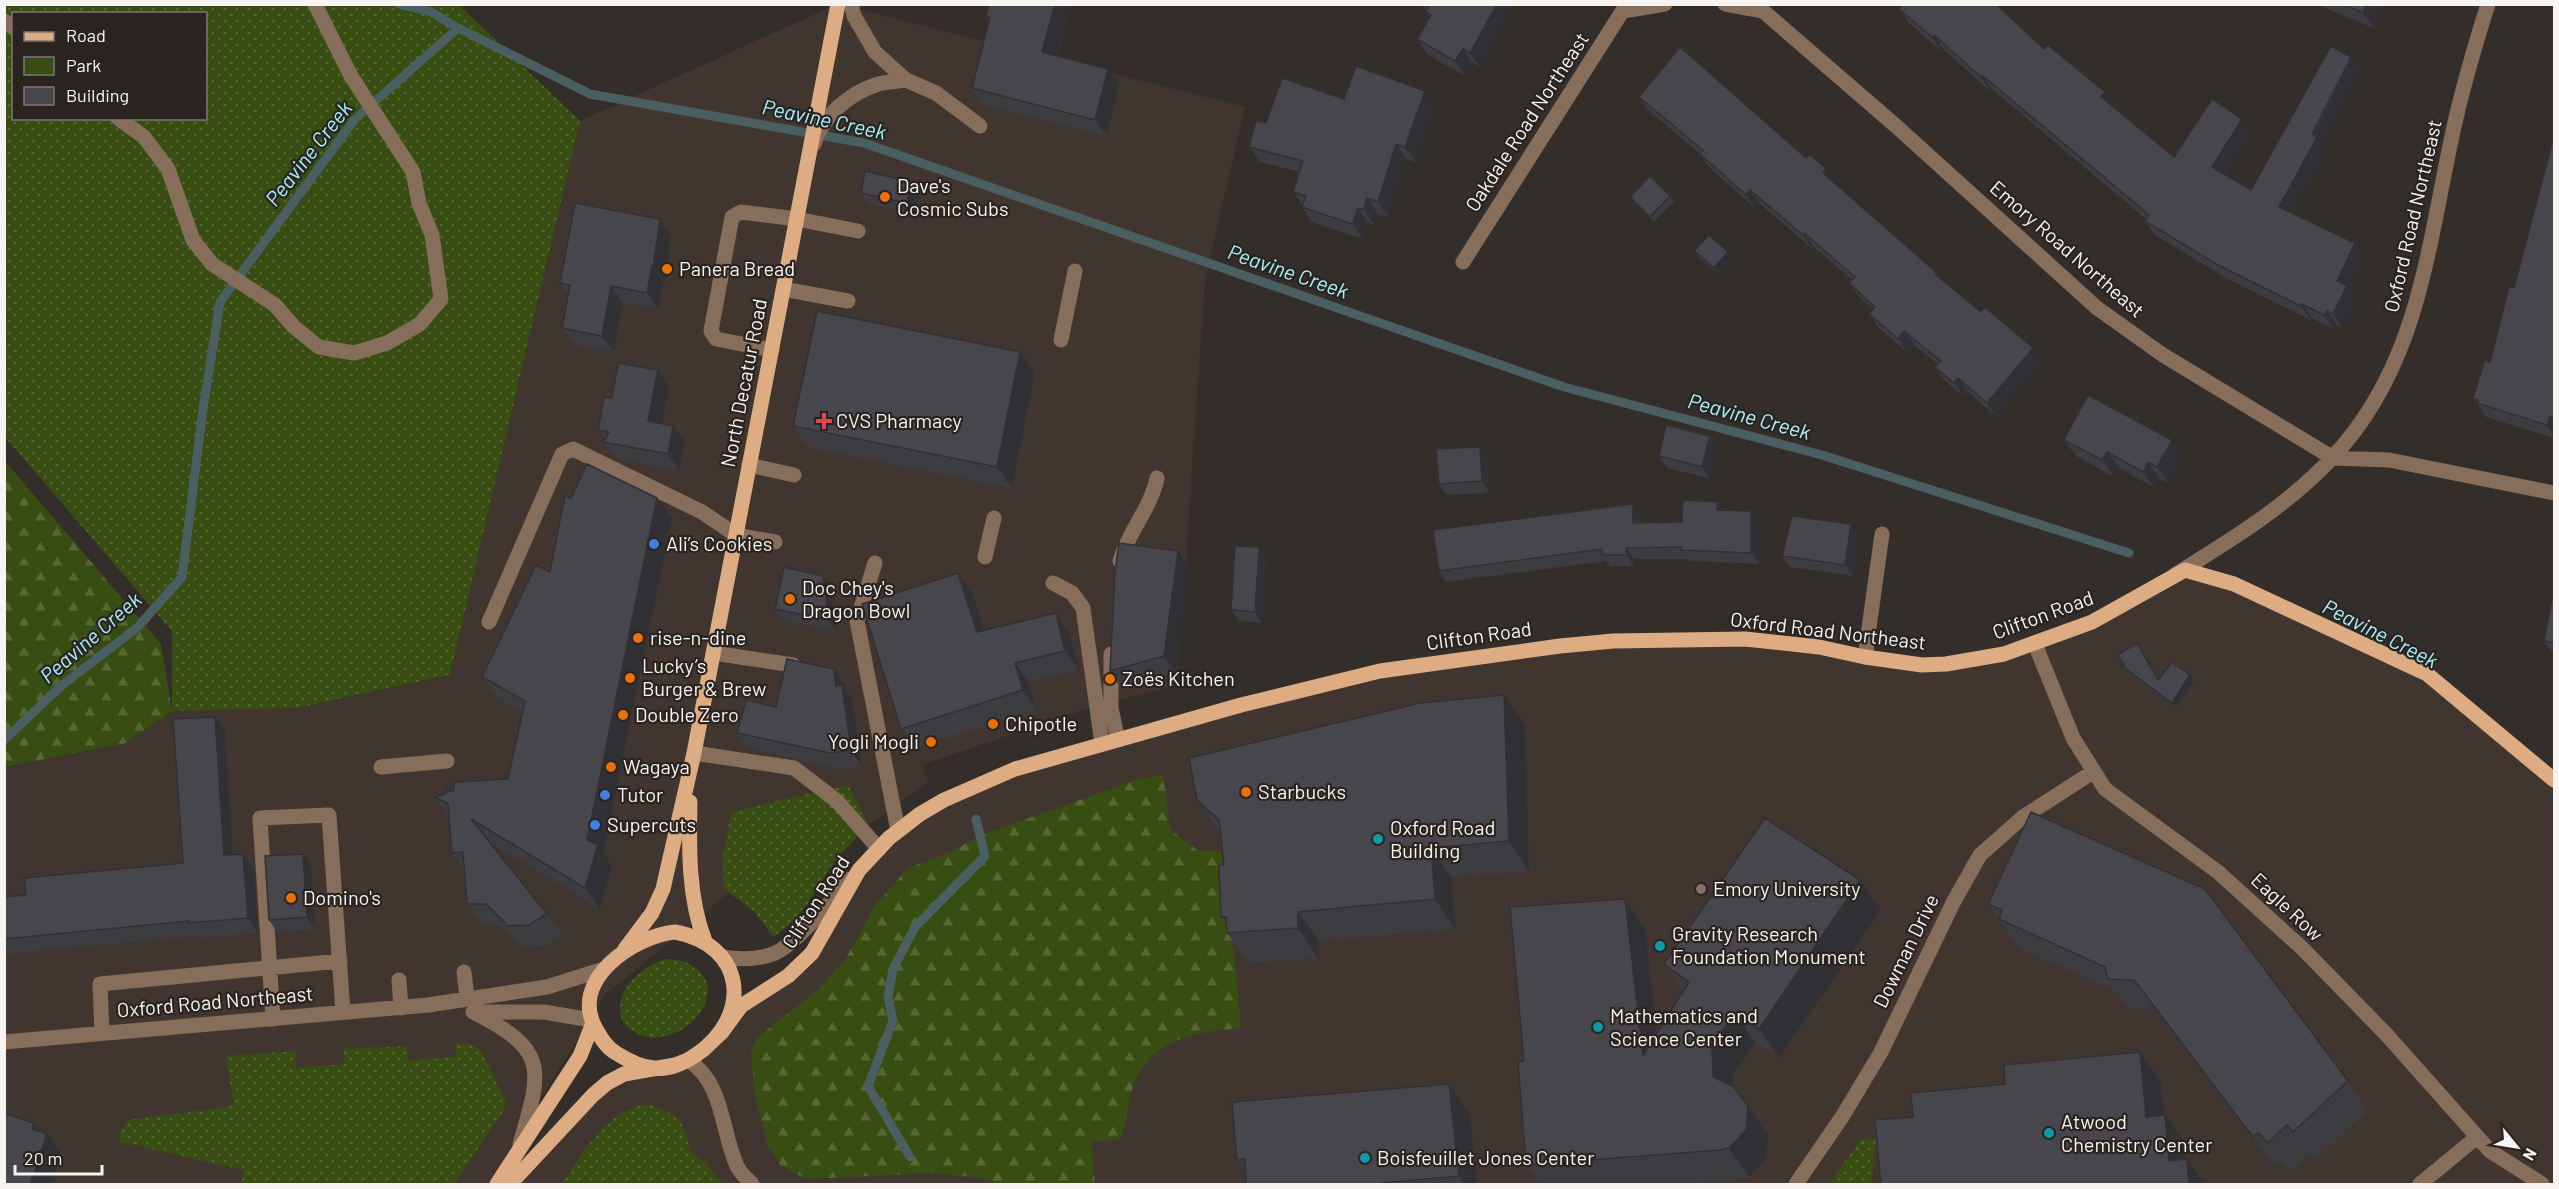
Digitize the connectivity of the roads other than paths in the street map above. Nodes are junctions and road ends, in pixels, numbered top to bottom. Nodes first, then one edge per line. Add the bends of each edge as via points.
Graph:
1 (315, 4) edge
2 (838, 4) edge
3 (851, 4) edge
4 (1665, 4) edge
5 (1725, 4) edge
6 (2488, 4) edge
7 (1625, 8) edge
8 (1761, 8) edge
9 (906, 80) junction
10 (824, 113) junction
11 (121, 120) edge
12 (980, 126) dead end
13 (797, 219) junction
14 (858, 231) dead end
15 (1463, 262) dead end
16 (1074, 271) dead end
17 (783, 289) junction
18 (848, 301) dead end
19 (1061, 340) dead end
20 (772, 350) junction
21 (2333, 458) junction
22 (749, 465) junction
23 (794, 475) dead end
24 (1157, 478) dead end
25 (2554, 493) edge
26 (994, 518) dead end
27 (1882, 534) dead end
28 (736, 535) junction
29 (775, 542) dead end
30 (985, 557) dead end
31 (875, 563) dead end
32 (1117, 581) edge
33 (1053, 583) dead end
34 (2138, 598) junction
35 (489, 622) dead end
36 (2092, 622) joint
37 (1113, 636) edge
38 (2035, 644) junction
39 (1560, 646) joint
40 (713, 653) junction
41 (2004, 654) joint
42 (1865, 657) junction
43 (1946, 664) joint
44 (793, 665) edge
45 (1380, 671) joint
46 (1118, 740) junction
47 (1102, 744) junction
48 (693, 753) junction
49 (447, 761) dead end
50 (381, 767) dead end
51 (690, 769) junction
52 (2093, 772) junction
53 (2554, 780) edge
54 (898, 831) junction
55 (879, 849) junction
56 (859, 870) junction
57 (705, 941) junction
58 (625, 949) junction
59 (722, 957) junction
60 (340, 961) junction
61 (270, 969) junction
62 (604, 969) junction
63 (464, 972) dead end
64 (399, 980) dead end
65 (470, 1005) junction
66 (401, 1008) junction
67 (344, 1012) junction
68 (273, 1018) junction
69 (730, 1020) junction
70 (592, 1022) junction
71 (102, 1033) junction
72 (4, 1042) edge
73 (688, 1060) junction
74 (652, 1068) junction
75 (2477, 1137) junction
76 (518, 1152) junction
77 (497, 1185) edge
78 (510, 1185) edge
79 (752, 1185) edge
80 (1796, 1185) edge
81 (2420, 1185) edge
82 (2542, 1185) edge

1 - 11 street via 351,76 413,172 419,203 432,235 441,299 420,324 387,343 354,353 319,347 274,305 213,264 193,240 168,169 144,137
2 - 10 main road, North Decatur Road
3 - 9 street via 875,52
4 - 7 street
5 - 8 street, Emory Road Northeast
6 - 21 street, Oxford Road Northeast via 2456,118 2427,267 2408,333 2380,391
7 - 15 street, Oakdale Road Northeast
8 - 21 street, Emory Road Northeast via 2097,308 2163,355
9 - 10 street via 878,84
9 - 12 street via 936,93
10 - 13 main road, North Decatur Road
13 - 14 street
13 - 17 main road, North Decatur Road
13 - 20 street via 741,212 732,217 711,330 716,339
16 - 19 street
17 - 18 street
17 - 20 main road, North Decatur Road
20 - 22 main road, North Decatur Road
21 - 25 street, Emory Road Northeast via 2389,460
21 - 34 street, Oxford Road Northeast via 2273,510
22 - 23 street
22 - 28 main road, North Decatur Road
24 - 32 street via 1153,495 1124,547
26 - 30 street
27 - 42 street
28 - 29 street
28 - 35 street via 702,512 573,450 562,454
28 - 40 main road, North Decatur Road
31 - 54 street via 857,621
33 - 47 street via 1072,593 1083,608
34 - 36 street, Oxford Road Northeast
34 - 53 main road via 2185,570 2234,584 2427,674
36 - 38 main road, Clifton Road
37 - 46 street via 1111,708
38 - 41 street
38 - 52 street, Eagle Row via 2073,738
39 - 42 street, Oxford Road Northeast via 1745,639 1819,647
39 - 45 main road, Clifton Road
40 - 44 street
40 - 48 main road, North Decatur Road
41 - 43 main road, Clifton Road
42 - 43 street, Oxford Road Northeast
45 - 46 street
46 - 47 street
47 - 54 street via 978,784 936,805
48 - 51 main road, North Decatur Road
48 - 55 street via 794,768 837,801
49 - 50 street
51 - 57 main road, North Decatur Road via 689,852 699,926
51 - 58 main road, North Decatur Road via 663,889 652,913
52 - 75 street, Eagle Row via 2105,789 2218,872 2302,948 2386,1034
52 - 80 street, Dowman Drive via 2023,816 1980,855 1953,901 1881,1052
54 - 55 street
55 - 56 street
56 - 59 street via 776,953 755,959
56 - 69 street via 812,953 788,976 748,1000
57 - 58 main road via 690,934 663,933
57 - 59 main road
58 - 62 main road
59 - 69 main road via 733,984
60 - 61 street
60 - 61 street via 329,814 260,818
60 - 67 street
61 - 68 street
61 - 71 street via 100,984
62 - 65 street, Oxford Road Northeast
62 - 70 main road via 592,994
63 - 65 street
64 - 66 street
65 - 66 street, Oxford Road Northeast
65 - 70 street, Oxford Road Northeast via 544,1012
65 - 76 street via 513,1036 531,1055 536,1077
66 - 67 street, Oxford Road Northeast
67 - 68 street, Oxford Road Northeast
68 - 71 street, Oxford Road Northeast
69 - 73 main road via 714,1041
70 - 74 main road via 614,1052
70 - 76 main road via 580,1056
71 - 72 street, Oxford Road Northeast
73 - 74 main road
73 - 79 street via 698,1066 712,1087 738,1168
74 - 78 main road via 624,1074 592,1095
75 - 81 street
75 - 82 street, Eagle Row via 2490,1151
76 - 77 main road

